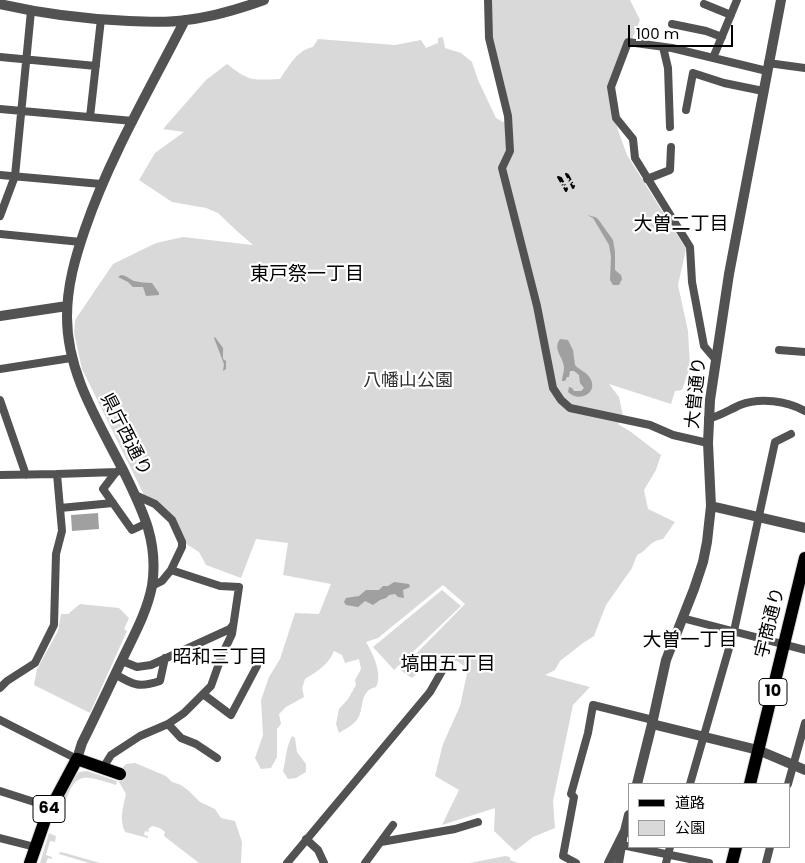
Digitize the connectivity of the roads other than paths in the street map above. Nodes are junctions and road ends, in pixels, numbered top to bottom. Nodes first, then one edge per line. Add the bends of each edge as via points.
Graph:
1 (264, 0) edge
2 (488, 0) edge
3 (737, 0) edge
4 (780, 0) edge
5 (0, 4) edge
6 (20, 4) edge
7 (704, 4) dead end
8 (32, 11) junction
9 (731, 15) junction
10 (100, 19) junction
11 (185, 20) junction
12 (672, 24) dead end
13 (722, 37) junction
14 (663, 47) junction
15 (0, 57) edge
16 (713, 58) junction
17 (26, 60) junction
18 (96, 66) junction
19 (767, 67) junction
20 (805, 68) edge
21 (763, 91) junction
22 (0, 109) edge
23 (686, 110) dead end
24 (21, 111) junction
25 (90, 117) junction
26 (133, 121) junction
27 (670, 127) dead end
28 (671, 147) dead end
29 (0, 175) edge
30 (16, 176) junction
31 (647, 179) junction
32 (101, 184) junction
33 (0, 216) edge
34 (0, 234) edge
35 (81, 242) junction
36 (67, 306) junction
37 (0, 316) edge
38 (780, 350) dead end
39 (805, 352) edge
40 (72, 358) junction
41 (716, 360) junction
42 (0, 369) edge
43 (0, 400) edge
44 (805, 411) edge
45 (708, 419) junction
46 (791, 434) dead end
47 (708, 442) junction
48 (120, 472) junction
49 (26, 474) junction
50 (57, 474) junction
51 (0, 475) edge
52 (135, 495) junction
53 (113, 503) junction
54 (711, 506) junction
55 (60, 508) junction
56 (760, 518) junction
57 (147, 523) junction
58 (805, 528) edge
59 (805, 558) edge
60 (171, 570) junction
61 (152, 586) junction
62 (682, 618) junction
63 (233, 625) junction
64 (734, 631) junction
65 (784, 644) junction
66 (805, 650) edge
67 (165, 658) junction
68 (122, 661) junction
69 (257, 666) dead end
70 (442, 671) dead end
71 (115, 674) junction
72 (0, 688) edge
73 (203, 694) junction
74 (0, 720) edge
75 (653, 722) junction
76 (805, 723) edge
77 (168, 724) junction
78 (704, 736) junction
79 (758, 750) junction
80 (217, 758) dead end
81 (76, 759) junction
82 (793, 765) junction
83 (103, 768) junction
84 (805, 770) edge
85 (120, 774) tunnel mouth
86 (637, 783) edge
87 (690, 783) edge
88 (750, 783) edge
89 (788, 783) edge
90 (0, 791) edge
91 (50, 807) junction
92 (628, 819) edge
93 (478, 822) dead end
94 (394, 825) dead end
95 (625, 831) junction
96 (0, 838) edge
97 (306, 839) junction
98 (380, 842) junction
99 (622, 845) junction
100 (35, 847) junction
101 (628, 847) edge
102 (632, 848) edge
103 (736, 848) edge
104 (770, 848) edge
105 (667, 859) edge
106 (30, 863) edge
107 (287, 863) edge
108 (324, 863) edge
109 (365, 863) edge
110 (576, 863) edge
111 (609, 863) edge
112 (619, 863) edge
113 (709, 863) edge
114 (732, 863) edge
115 (766, 863) edge

1 - 11 street
2 - 47 street via 489,38 508,116 510,152 502,168 535,298 553,388 570,408
3 - 9 street
4 - 19 street, 大曽通り
5 - 6 street
6 - 8 street
7 - 9 street
8 - 10 street
8 - 17 street
9 - 13 street
10 - 11 street
10 - 18 street
11 - 26 street, 県庁西通り
12 - 13 street
13 - 16 street
14 - 16 street
14 - 27 street via 668,68
14 - 31 street via 628,42 611,87 616,118 633,138 635,158
15 - 17 street
16 - 19 street
17 - 18 street
17 - 24 street
18 - 25 street
19 - 20 street
19 - 21 street, 大曽通り
21 - 23 street via 724,84 693,73
21 - 41 street, 大曽通り
22 - 24 street
24 - 25 street
24 - 30 street
25 - 26 street
26 - 32 street, 県庁西通り
28 - 31 street via 670,170
29 - 30 street
30 - 32 street
30 - 33 street
31 - 41 street via 690,248 692,282 704,346
32 - 35 street, 県庁西通り
34 - 35 street
35 - 36 street, 県庁西通り
36 - 37 street
36 - 40 street, 県庁西通り
38 - 39 street
40 - 42 street
40 - 48 street, 県庁西通り via 86,398
41 - 45 street, 大曽通り
43 - 49 street
44 - 45 street via 784,402 752,401 720,417
45 - 47 street, 大曽通り
46 - 56 street via 775,442
47 - 54 street, 大曽通り
48 - 50 street
48 - 52 street, 県庁西通り
48 - 53 street via 104,489
49 - 50 street
49 - 51 street
50 - 55 street
52 - 57 street, 県庁西通り
52 - 60 street via 155,504 172,520 182,547
53 - 55 street
53 - 57 street via 132,530
54 - 56 street
54 - 62 street, 大曽通り via 703,562
55 - 72 street via 62,531 56,554 54,625 34,663
56 - 58 street
56 - 64 street
57 - 61 street, 県庁西通り via 154,555
59 - 65 main road, 宇商通り / 10
60 - 61 street via 162,581
60 - 63 street via 220,586 239,587
61 - 68 street, 県庁西通り
62 - 64 street
62 - 75 street, 大曽通り via 666,660
63 - 67 street
63 - 73 street via 211,686
64 - 65 street
64 - 78 street
65 - 66 street
65 - 79 main road, 宇商通り / 10
67 - 68 street via 151,665 137,666
67 - 71 street via 160,681 146,686 135,685
68 - 71 street, 県庁西通り
69 - 73 street via 231,715
70 - 97 street via 430,692
71 - 81 street, 県庁西通り
73 - 77 street
74 - 81 street
75 - 78 street
75 - 86 street, 大曽通り
75 - 110 street via 593,705 571,794 574,797 563,856
76 - 82 street
77 - 80 street via 180,738
77 - 83 street via 140,736 110,755
78 - 79 street
78 - 87 street
79 - 82 street
79 - 88 main road, 宇商通り / 10
81 - 83 main road
81 - 91 main road, 県庁西通り / 64
82 - 84 street
82 - 89 street
83 - 85 main road
90 - 91 street
91 - 100 main road, 県庁西通り / 64
92 - 95 street
93 - 98 street
94 - 98 street
95 - 99 street
95 - 111 street
96 - 100 street
97 - 107 street
97 - 108 street via 318,850
98 - 109 street
99 - 101 street
99 - 112 street
100 - 106 main road, 県庁西通り / 64
102 - 105 street
103 - 114 main road
104 - 115 street
105 - 113 street

